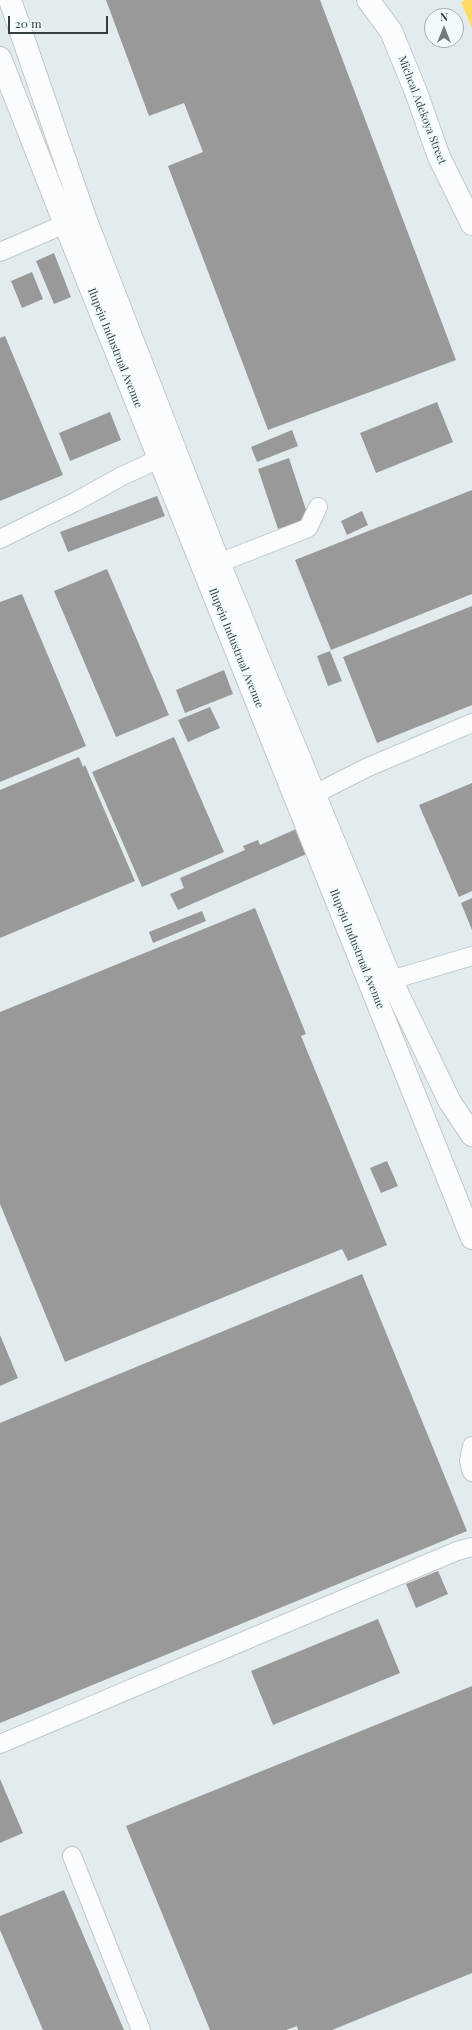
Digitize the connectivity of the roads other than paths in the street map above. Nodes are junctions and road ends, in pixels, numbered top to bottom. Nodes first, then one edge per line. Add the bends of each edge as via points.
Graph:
1 (10, 0) edge
2 (368, 0) edge
3 (0, 58) edge
4 (65, 224) junction
5 (472, 224) edge
6 (0, 252) edge
7 (159, 459) junction
8 (318, 507) dead end
9 (0, 539) edge
10 (219, 563) junction
11 (472, 723) edge
12 (315, 794) junction
13 (472, 956) edge
14 (390, 980) junction
15 (472, 1135) edge
16 (472, 1238) edge
17 (472, 1446) edge
18 (472, 1472) edge
19 (472, 1547) edge
20 (0, 1744) edge
21 (72, 1856) dead end
22 (141, 2030) edge

1 - 10 street, Ilupeju Industrual Avenue via 85,218
2 - 5 street, Micheal Adekoya Street via 390,31 416,92 439,157
3 - 4 street, Ilupeju Industrual Avenue
4 - 6 lane
4 - 7 street, Ilupeju Industrual Avenue
7 - 9 lane
7 - 16 street, Ilupeju Industrual Avenue
8 - 10 lane via 308,528
10 - 12 street, Ilupeju Industrual Avenue
11 - 12 lane via 366,768
12 - 14 street, Ilupeju Industrual Avenue
13 - 14 lane
14 - 15 street, Ilupeju Industrual Avenue via 450,1102
17 - 18 lane via 468,1460
19 - 20 lane via 457,1551
21 - 22 lane

